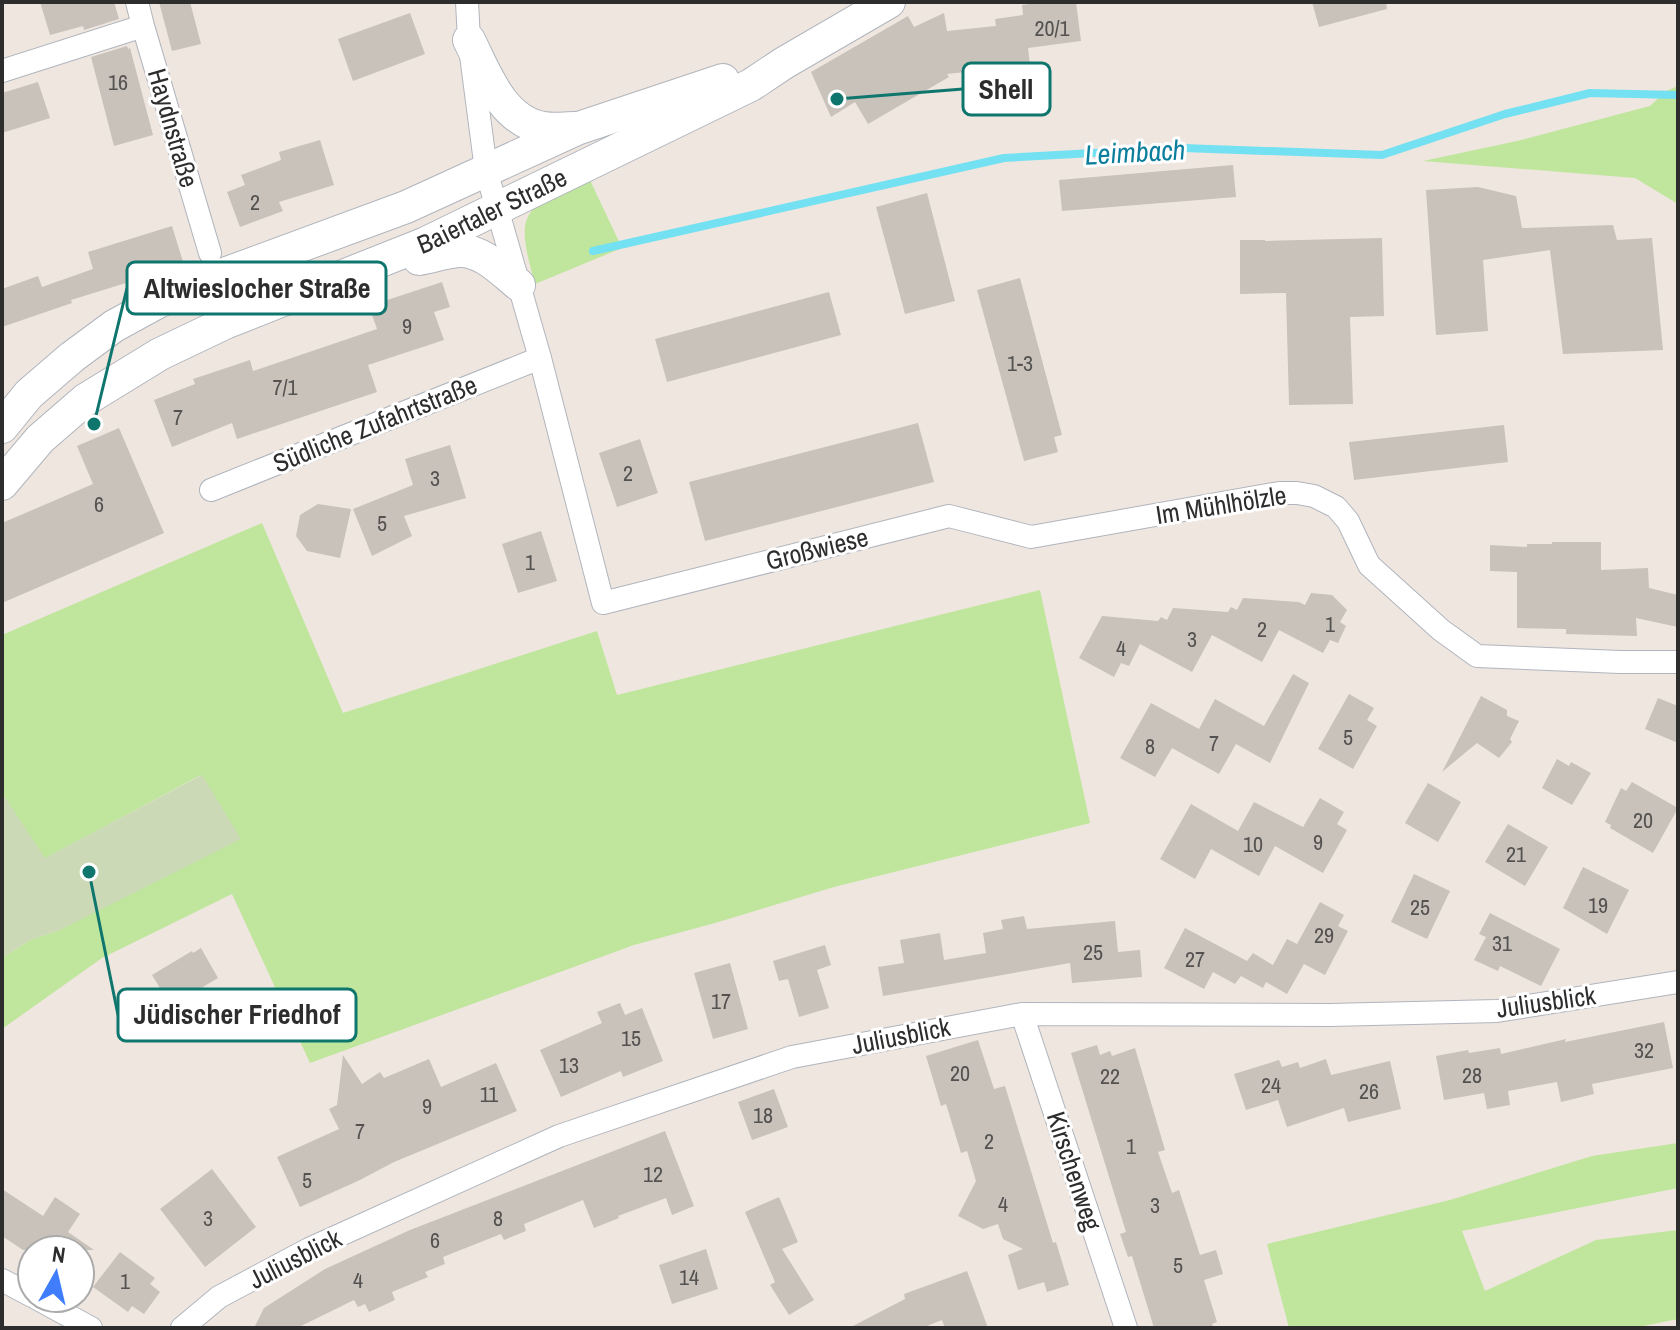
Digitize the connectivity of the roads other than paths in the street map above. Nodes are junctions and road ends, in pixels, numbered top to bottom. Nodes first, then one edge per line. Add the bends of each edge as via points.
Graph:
1 (137, 2) edge
2 (467, 2) edge
3 (889, 2) edge
4 (143, 26) junction
5 (469, 40) junction
6 (784, 63) junction
7 (2, 71) edge
8 (579, 128) junction
9 (486, 170) junction
10 (497, 209) junction
11 (210, 253) dead end
12 (365, 267) junction
13 (519, 285) junction
14 (540, 358) junction
15 (4, 421) edge
16 (2, 484) edge
17 (211, 490) dead end
18 (1031, 537) joint
19 (1678, 662) edge
20 (1678, 982) edge
21 (1022, 1014) junction
22 (65, 1314) edge
23 (1119, 1326) edge
24 (91, 1328) edge
25 (182, 1328) edge

1 - 4 street, Haydnstraße
2 - 5 street
3 - 6 main road, Baiertaler Straße
4 - 7 street
4 - 11 street, Haydnstraße
5 - 8 main road via 515,116 543,128
5 - 9 street
6 - 8 main road, Baiertaler Straße
6 - 10 main road, Baiertaler Straße via 751,85
8 - 9 main road, Baiertaler Straße
9 - 10 street
9 - 15 main road, Baiertaler Straße via 406,207 158,302 72,357
10 - 12 main road, Baiertaler Straße
10 - 13 street
12 - 13 main road via 469,252
12 - 16 main road, Baiertaler Straße via 160,354 85,400 40,439
13 - 14 street
14 - 17 street, Südliche Zufahrtstraße
14 - 18 street, Großwiese via 603,603 949,516
18 - 19 street, Im Mühlhölzle via 1279,493 1314,496 1336,507 1348,521 1369,565 1477,656
20 - 21 street, Juliusblick via 1497,1011
21 - 23 street, Kirschenweg
21 - 25 street, Juliusblick via 792,1057 559,1136 309,1249 219,1297
22 - 24 street

